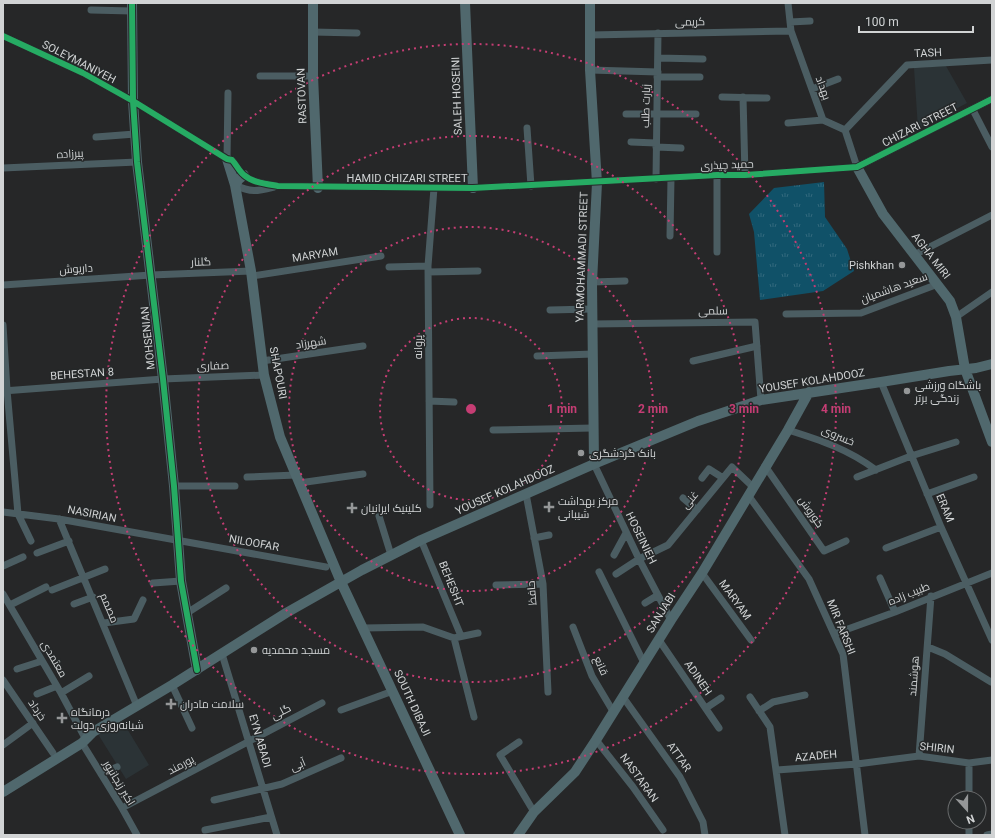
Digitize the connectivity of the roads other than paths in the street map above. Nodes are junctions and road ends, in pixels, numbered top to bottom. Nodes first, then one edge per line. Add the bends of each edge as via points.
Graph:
1 (313, 3) edge
2 (464, 3) edge
3 (590, 3) edge
4 (788, 3) edge
5 (132, 7) edge
6 (91, 10) dead end
7 (810, 21) dead end
8 (790, 22) junction
9 (790, 31) junction
10 (313, 32) junction
11 (357, 33) dead end
12 (658, 33) junction
13 (590, 34) junction
14 (3, 36) edge
15 (658, 58) junction
16 (703, 59) dead end
17 (992, 60) edge
18 (590, 70) junction
19 (658, 74) junction
20 (260, 76) dead end
21 (313, 76) junction
22 (700, 77) dead end
23 (838, 79) dead end
24 (812, 89) junction
25 (228, 93) dead end
26 (722, 96) dead end
27 (743, 97) junction
28 (767, 98) dead end
29 (992, 99) edge
30 (133, 101) junction
31 (973, 110) junction
32 (626, 114) dead end
33 (657, 114) junction
34 (696, 114) dead end
35 (823, 120) junction
36 (788, 123) dead end
37 (527, 128) dead end
38 (845, 130) junction
39 (135, 134) junction
40 (96, 137) dead end
41 (631, 142) dead end
42 (656, 145) junction
43 (992, 147) edge
44 (681, 148) dead end
45 (227, 159) junction
46 (137, 162) junction
47 (858, 167) junction
48 (3, 168) edge
49 (717, 175) junction
50 (745, 175) junction
51 (244, 176) junction
52 (671, 178) junction
53 (656, 179) junction
54 (597, 183) junction
55 (235, 185) junction
56 (278, 186) junction
57 (531, 186) junction
58 (318, 188) junction
59 (434, 188) junction
60 (473, 188) junction
61 (992, 215) edge
62 (670, 236) dead end
63 (717, 252) dead end
64 (914, 255) junction
65 (381, 256) dead end
66 (389, 267) dead end
67 (428, 269) junction
68 (478, 271) dead end
69 (251, 273) junction
70 (152, 275) junction
71 (625, 281) dead end
72 (592, 282) junction
73 (938, 284) junction
74 (3, 285) edge
75 (992, 292) edge
76 (592, 309) junction
77 (550, 310) dead end
78 (786, 314) dead end
79 (956, 317) junction
80 (592, 324) junction
81 (3, 325) edge
82 (363, 346) dead end
83 (757, 346) junction
84 (592, 354) junction
85 (537, 356) dead end
86 (992, 357) edge
87 (262, 361) junction
88 (693, 361) dead end
89 (992, 364) edge
90 (965, 369) junction
91 (264, 375) junction
92 (163, 378) junction
93 (881, 382) junction
94 (5, 390) edge
95 (809, 392) junction
96 (429, 400) junction
97 (761, 400) junction
98 (454, 402) dead end
99 (593, 428) junction
100 (493, 430) dead end
101 (788, 430) junction
102 (7, 431) edge
103 (956, 442) dead end
104 (992, 442) edge
105 (911, 456) junction
106 (594, 464) junction
107 (766, 466) junction
108 (876, 470) junction
109 (363, 474) dead end
110 (247, 477) dead end
111 (857, 477) dead end
112 (974, 477) dead end
113 (702, 478) dead end
114 (723, 478) junction
115 (297, 479) junction
116 (174, 486) junction
117 (235, 486) dead end
118 (750, 491) junction
119 (526, 494) junction
120 (927, 494) junction
121 (683, 498) dead end
122 (430, 505) dead end
123 (697, 510) junction
124 (3, 512) edge
125 (18, 514) junction
126 (379, 516) dead end
127 (60, 519) junction
128 (941, 527) junction
129 (626, 533) junction
130 (550, 535) dead end
131 (534, 538) junction
132 (421, 540) junction
133 (31, 541) dead end
134 (69, 541) junction
135 (178, 541) junction
136 (846, 541) dead end
137 (886, 548) dead end
138 (37, 553) dead end
139 (391, 555) junction
140 (614, 555) dead end
141 (23, 557) dead end
142 (639, 559) junction
143 (3, 566) edge
144 (326, 568) dead end
145 (105, 569) dead end
146 (599, 572) dead end
147 (702, 573) junction
148 (992, 573) edge
149 (616, 574) dead end
150 (84, 578) junction
151 (880, 578) dead end
152 (181, 581) junction
153 (341, 582) junction
154 (153, 583) dead end
155 (967, 583) junction
156 (543, 584) junction
157 (496, 585) dead end
158 (226, 588) dead end
159 (3, 594) edge
160 (658, 595) junction
161 (932, 596) junction
162 (93, 597) junction
163 (142, 600) dead end
164 (645, 603) dead end
165 (74, 604) dead end
166 (10, 605) junction
167 (186, 612) junction
168 (895, 612) junction
169 (671, 620) junction
170 (104, 623) junction
171 (573, 627) dead end
172 (364, 628) junction
173 (478, 633) dead end
174 (834, 634) junction
175 (458, 637) junction
176 (659, 640) junction
177 (751, 640) dead end
178 (992, 640) edge
179 (928, 647) junction
180 (222, 654) junction
181 (42, 661) junction
182 (644, 663) junction
183 (17, 669) dead end
184 (196, 670) junction
185 (88, 676) dead end
186 (3, 680) edge
187 (992, 684) edge
188 (172, 685) junction
189 (59, 690) junction
190 (393, 691) junction
191 (548, 692) dead end
192 (37, 694) dead end
193 (805, 694) dead end
194 (623, 697) junction
195 (750, 697) dead end
196 (721, 698) dead end
197 (322, 703) dead end
198 (138, 706) junction
199 (706, 708) junction
200 (341, 710) dead end
201 (759, 710) junction
202 (614, 712) junction
203 (474, 717) dead end
204 (33, 722) junction
205 (192, 728) dead end
206 (719, 728) dead end
207 (86, 737) junction
208 (596, 740) junction
209 (250, 741) junction
210 (519, 742) dead end
211 (3, 744) edge
212 (53, 753) junction
213 (919, 756) junction
214 (341, 758) dead end
215 (992, 760) edge
216 (969, 763) junction
217 (857, 764) junction
218 (117, 767) dead end
219 (777, 770) junction
220 (101, 774) junction
221 (3, 784) edge
222 (262, 788) junction
223 (969, 790) edge
224 (3, 792) edge
225 (214, 800) dead end
226 (122, 808) junction
227 (534, 812) junction
228 (271, 817) junction
229 (205, 830) dead end
230 (663, 830) dead end
231 (992, 834) edge
232 (137, 835) edge
233 (277, 835) edge
234 (460, 835) edge
235 (518, 835) edge
236 (705, 835) edge
237 (785, 835) edge
238 (865, 835) edge
239 (988, 835) edge

1 - 10 street, RASTOVAN
2 - 60 street, SALEH HOSEINI
3 - 13 street, YARMOHAMMADI STREET
4 - 8 street, بهداد
5 - 6 street
5 - 30 street, MOHSENIAN
7 - 8 street
8 - 9 street, بهداد
9 - 12 street, کریمی
9 - 24 street, بهداد
10 - 11 street
10 - 21 street, RASTOVAN
12 - 13 street, کریمی
12 - 15 street, زیارت طلب
13 - 18 street, YARMOHAMMADI STREET
14 - 30 street, SOLEYMANIYEH via 83,73
15 - 16 street
15 - 19 street, زیارت طلب
17 - 38 street, TASH via 907,65
18 - 19 street
18 - 54 street, YARMOHAMMADI STREET
19 - 22 street
19 - 33 street, زیارت طلب
20 - 21 street
21 - 58 street, RASTOVAN
23 - 24 street
24 - 35 street, بهداد
25 - 45 street
26 - 27 street
27 - 28 street
27 - 50 street
29 - 31 street, CHIZARI STREET
30 - 39 street, MOHSENIAN
30 - 45 street, SOLEYMANIYEH
31 - 43 street
31 - 47 street, CHIZARI STREET
32 - 33 street
33 - 34 street
33 - 42 street, زیارت طلب
35 - 36 street
35 - 38 street
37 - 57 street
38 - 47 street
39 - 40 street
39 - 46 street, MOHSENIAN
41 - 42 street
42 - 44 street
42 - 53 street, زیارت طلب
45 - 51 street via 232,160
45 - 55 street, SHAPOURI
46 - 48 street, پیرزاده
46 - 70 street, MOHSENIAN
47 - 50 street, حمید چیذری
47 - 64 street, AGHA MIRI via 883,214
49 - 50 street, حمید چیذری
49 - 52 street, حمید چیذری
49 - 63 street
51 - 55 street
51 - 56 street, HAMID CHIZARI STREET
52 - 53 street, حمید چیذری
52 - 62 street
53 - 54 street, حمید چیذری
54 - 57 street, HAMID CHIZARI STREET
54 - 72 street, YARMOHAMMADI STREET
55 - 56 street, HAMID CHIZARI STREET via 252,191
55 - 69 street, SHAPOURI
56 - 58 street, HAMID CHIZARI STREET
57 - 60 street, HAMID CHIZARI STREET
58 - 59 street, HAMID CHIZARI STREET
59 - 60 street, HAMID CHIZARI STREET
59 - 67 street, پروانه
61 - 64 street
64 - 73 street, AGHA MIRI
65 - 69 street, MARYAM
66 - 67 street
67 - 68 street
67 - 96 street, پروانه
69 - 70 street, گلنار
69 - 87 street, SHAPOURI
70 - 74 street, داریوش
70 - 92 street, MOHSENIAN
71 - 72 street
72 - 76 street, YARMOHAMMADI STREET
73 - 78 street, سعید هاشمیان via 861,312
73 - 79 street, AGHA MIRI via 950,301
75 - 79 street
76 - 77 street
76 - 80 street, YARMOHAMMADI STREET
79 - 90 street, AGHA MIRI
80 - 83 street, سلمی via 755,322
80 - 84 street, YARMOHAMMADI STREET
81 - 94 street
82 - 87 street, شهرزاد
83 - 88 street
83 - 97 street, سلمی
84 - 85 street
84 - 99 street, YARMOHAMMADI STREET
86 - 90 street, YOUSEF KOLAHDOOZ via 975,362
87 - 91 street, SHAPOURI
89 - 90 street, YOUSEF KOLAHDOOZ
90 - 93 street, YOUSEF KOLAHDOOZ
90 - 104 street, AGHA MIRI
91 - 92 street, صفاری
91 - 115 street, SHAPOURI via 280,437
92 - 94 street, BEHESTAN 8
92 - 116 street, MOHSENIAN
93 - 95 street, YOUSEF KOLAHDOOZ
93 - 105 street, ERAM
94 - 102 street
95 - 97 street, YOUSEF KOLAHDOOZ
95 - 101 street, SANJABI
96 - 98 street
96 - 122 street, پروانه
97 - 106 street, YOUSEF KOLAHDOOZ via 698,421
99 - 100 street
99 - 106 street, YARMOHAMMADI STREET
101 - 107 street, SANJABI
101 - 108 street, خسروی via 839,447
102 - 125 street
103 - 105 street
105 - 108 street
105 - 120 street, ERAM
106 - 119 street, YOUSEF KOLAHDOOZ
106 - 129 street, HOSEINIEH
107 - 118 street, SANJABI
107 - 136 street, کوروش via 824,551
108 - 111 street
109 - 115 street
110 - 115 street
112 - 120 street
113 - 114 street via 709,469
114 - 118 street, غنی via 732,467
114 - 123 street, غنی
115 - 153 street, SHAPOURI
116 - 117 street
116 - 135 street, MOHSENIAN
118 - 147 street, SANJABI
118 - 174 street, MIR FARSHI via 809,579
119 - 131 street, حافظ
119 - 132 street, YOUSEF KOLAHDOOZ
120 - 128 street, ERAM
121 - 123 street
123 - 142 street, غنی via 668,545
124 - 125 street, NASIRIAN
125 - 127 street, NASIRIAN
125 - 133 street
126 - 139 street
127 - 134 street, مصمم
127 - 135 street, NASIRIAN
128 - 137 street
128 - 155 street, ERAM
129 - 140 street
129 - 142 street, HOSEINIEH
130 - 131 street
131 - 156 street, حافظ
132 - 139 street, YOUSEF KOLAHDOOZ
132 - 175 street, BEHESHT
134 - 138 street
134 - 150 street, مصمم
135 - 144 street, NILOOFAR
135 - 152 street, MOHSENIAN
139 - 153 street, YOUSEF KOLAHDOOZ
141 - 143 street
142 - 149 street, غنی
142 - 160 street, HOSEINIEH
145 - 150 street
146 - 182 street
147 - 169 street, SANJABI
147 - 177 street, MARYAM
148 - 155 street, طبیب زاده
150 - 162 street, مصمم
150 - 166 street via 49,588
151 - 168 street
152 - 154 street
152 - 167 street, MOHSENIAN
153 - 172 street, SOUTH DIBAJI
153 - 180 street, YOUSEF KOLAHDOOZ
155 - 161 street, طبیب زاده
155 - 178 street, ERAM
156 - 157 street
156 - 191 street, حافظ
158 - 167 street
159 - 166 street, معتمدی
160 - 164 street
160 - 169 street, HOSEINIEH
161 - 168 street, طبیب زاده
161 - 179 street, هوشمند
162 - 165 street
162 - 170 street, مصمم
163 - 170 street via 134,619
166 - 181 street, معتمدی
167 - 184 street, MOHSENIAN
168 - 174 street, طبیب زاده
169 - 176 street, SANJABI
170 - 198 street, مصمم
171 - 202 street, قانع via 592,676
172 - 175 street via 423,627
172 - 190 street, SOUTH DIBAJI
173 - 175 street
174 - 217 street, MIR FARSHI via 843,654
175 - 203 street, BEHESHT
176 - 182 street, SANJABI
176 - 199 street, ADINEH
179 - 187 street via 945,654
179 - 213 street, هوشمند
180 - 184 street, YOUSEF KOLAHDOOZ
180 - 209 street, EYN ABADI
181 - 183 street
181 - 189 street, معتمدی
182 - 194 street, SANJABI
184 - 188 street, YOUSEF KOLAHDOOZ
185 - 189 street
186 - 204 street, خرداد
188 - 198 street, YOUSEF KOLAHDOOZ
188 - 205 street
189 - 192 street
189 - 207 street, معتمدی
190 - 200 street
190 - 234 street, SOUTH DIBAJI
193 - 201 street via 773,702
194 - 202 street, SANJABI
194 - 236 street, ATTAR via 680,777 703,822
195 - 201 street
196 - 199 street
197 - 209 street, گلی
198 - 207 street, YOUSEF KOLAHDOOZ
199 - 206 street, ADINEH
201 - 219 street via 770,727
202 - 208 street, SANJABI
204 - 211 street
204 - 212 street, خرداد
207 - 212 street, YOUSEF KOLAHDOOZ via 71,742
207 - 220 street, اکبر زنجانپور
207 - 224 street, YOUSEF KOLAHDOOZ
208 - 227 street, SANJABI via 575,772
208 - 230 street, NASTARAN
209 - 222 street, EYN ABADI
209 - 226 street, پورمند
210 - 227 street via 500,755
212 - 221 street, YOUSEF KOLAHDOOZ
213 - 216 street, SHIRIN
213 - 217 street, SHIRIN
214 - 222 street, آبی via 282,784
215 - 216 street, SHIRIN
216 - 223 street
217 - 219 street, AZADEH
217 - 238 street, MIR FARSHI
218 - 220 street
219 - 237 street
220 - 226 street, اکبر زنجانپور
222 - 225 street, آبی
222 - 228 street, EYN ABADI
226 - 232 street, اکبر زنجانپور
227 - 235 street, SANJABI
228 - 229 street
228 - 233 street, EYN ABADI
231 - 239 street

